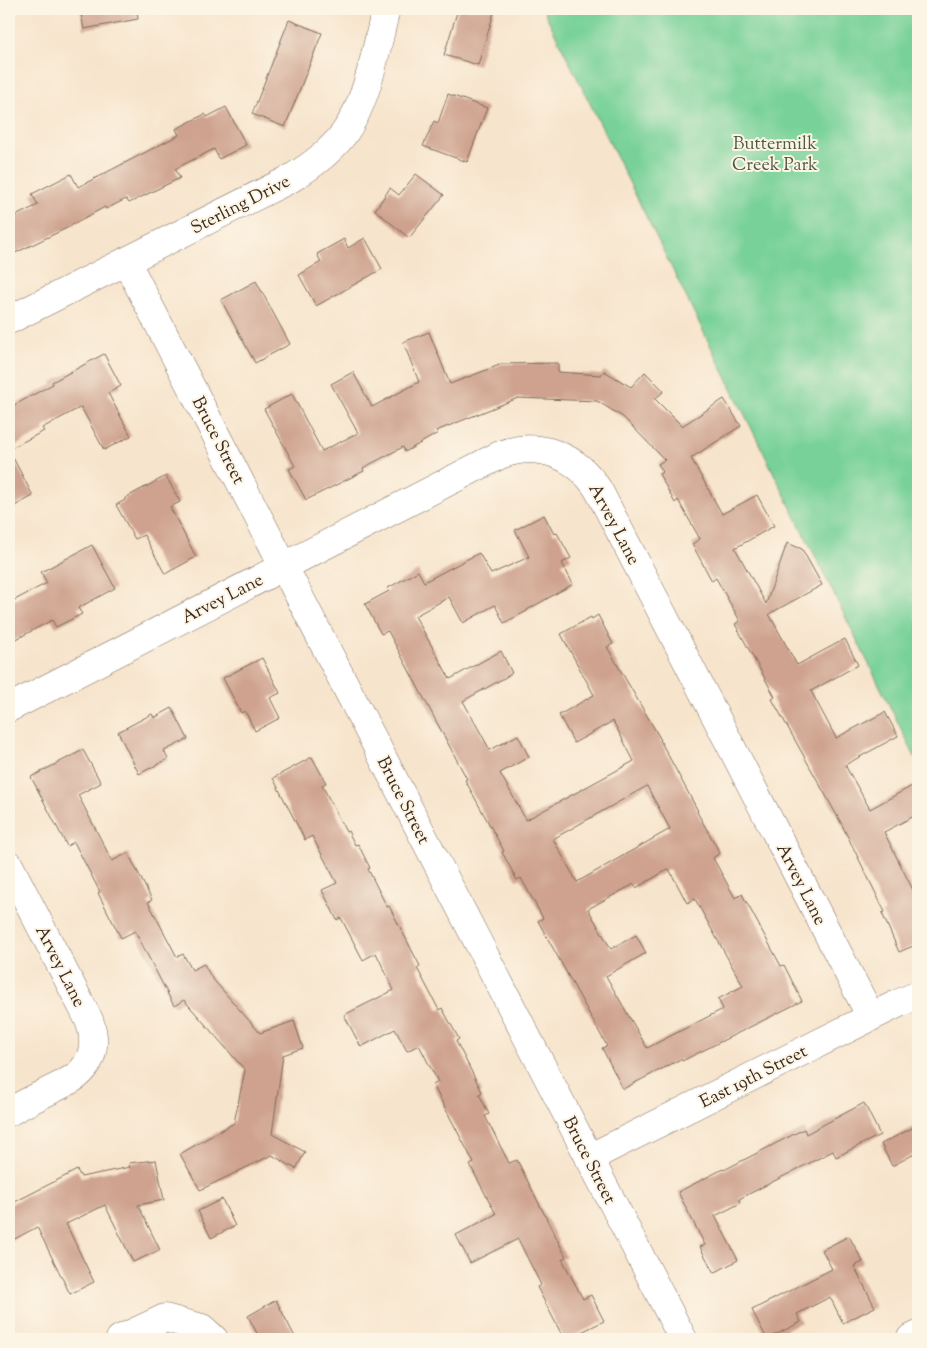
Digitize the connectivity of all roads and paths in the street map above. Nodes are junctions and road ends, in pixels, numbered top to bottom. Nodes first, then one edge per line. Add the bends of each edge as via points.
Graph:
1 (386, 9) edge
2 (126, 261) junction
3 (9, 320) edge
4 (284, 566) junction
5 (9, 708) edge
6 (9, 865) edge
7 (918, 996) edge
8 (871, 1017) junction
9 (9, 1112) edge
10 (589, 1158) junction
11 (918, 1335) edge
12 (120, 1339) edge
13 (214, 1339) edge
14 (683, 1339) edge
15 (910, 1339) edge

1 - 2 street, Sterling Drive via 358,108 343,134 322,157 290,179
2 - 3 street, Sterling Drive
2 - 4 street, Bruce Street
4 - 5 street, Arvey Lane
4 - 8 street, Arvey Lane via 506,452 526,449 547,451 577,465 599,491
4 - 10 street, Bruce Street
6 - 9 street, Arvey Lane via 92,1028 94,1040 84,1068 70,1080
7 - 8 street, East 19th Street
8 - 10 street, East 19th Street
10 - 14 street, Bruce Street
11 - 15 street
12 - 13 street via 164,1318 202,1328

